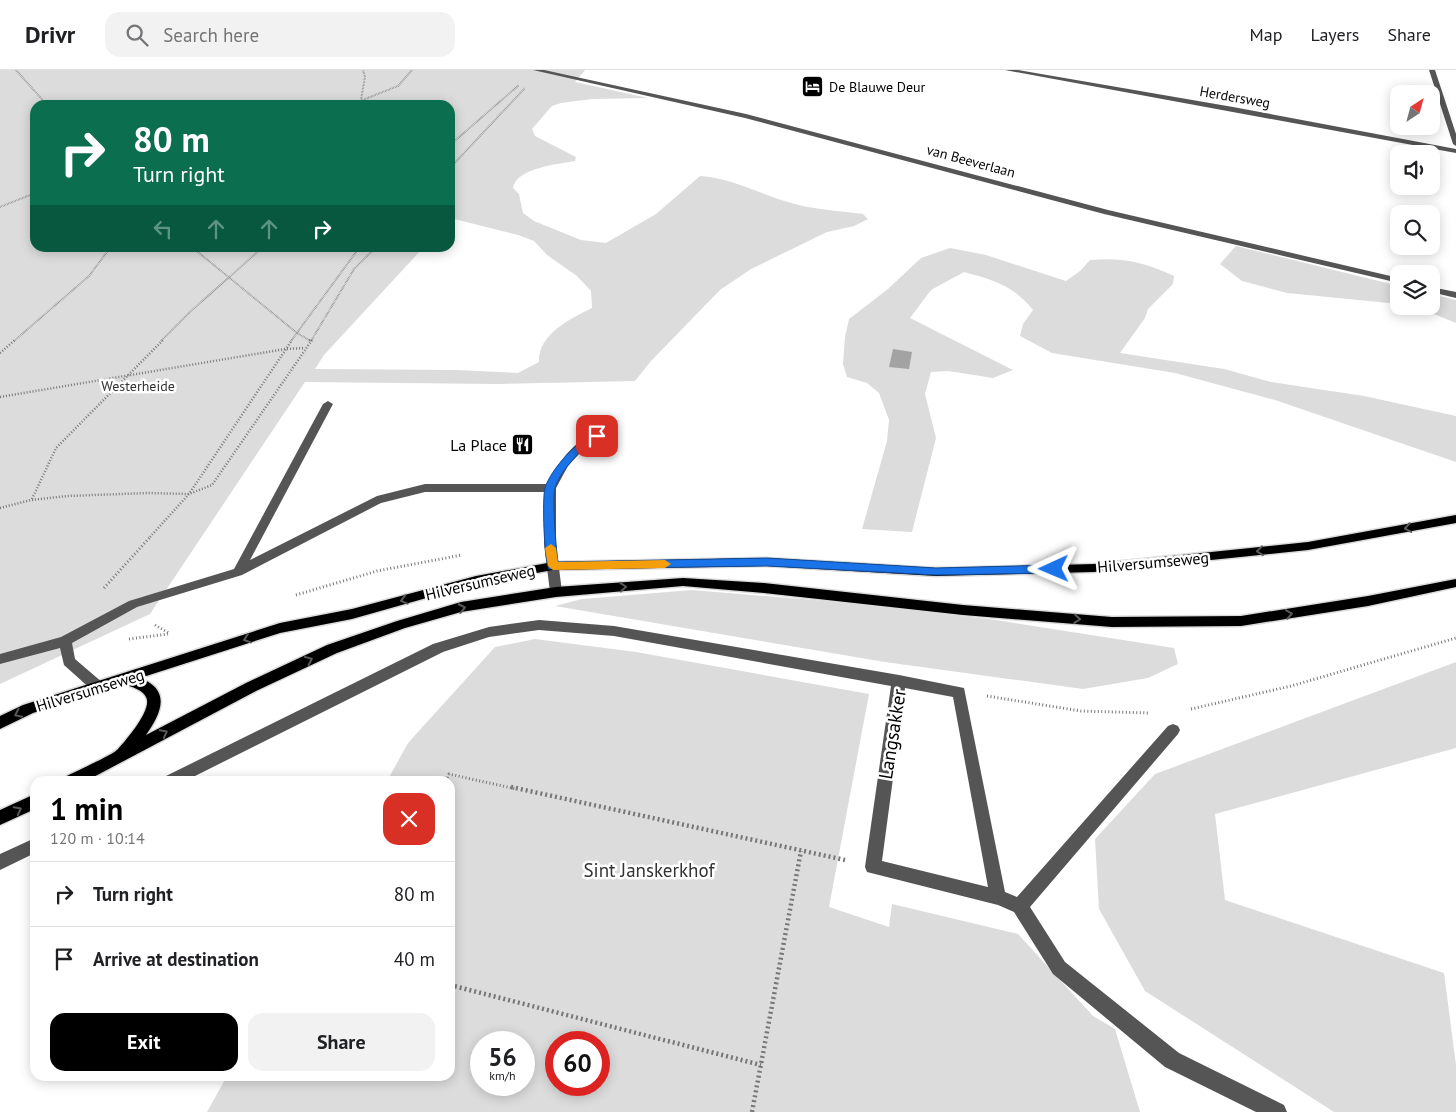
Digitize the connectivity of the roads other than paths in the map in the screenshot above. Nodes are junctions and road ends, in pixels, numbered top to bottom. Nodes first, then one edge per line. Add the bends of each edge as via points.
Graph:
1 (1008, 70) edge
2 (1432, 70) edge
3 (539, 71) edge
4 (1456, 144) edge
5 (1456, 152) edge
6 (1390, 279) edge
7 (1440, 291) edge
8 (1456, 295) edge
9 (328, 404) dead end
10 (610, 430) dead end
11 (550, 488) junction
12 (1456, 519) edge
13 (553, 566) junction
14 (238, 572) junction
15 (1456, 583) edge
16 (556, 592) junction
17 (65, 641) junction
18 (0, 659) edge
19 (126, 679) junction
20 (899, 680) junction
21 (98, 688) junction
22 (0, 723) edge
23 (1174, 730) dead end
24 (120, 756) junction
25 (82, 776) edge
26 (181, 776) edge
27 (30, 803) edge
28 (0, 818) edge
29 (30, 847) edge
30 (0, 862) edge
31 (998, 897) junction
32 (1020, 906) junction
33 (1277, 1112) edge

1 - 5 street, Herdersweg
2 - 4 street
3 - 6 street, van Beeverlaan via 746,116 1106,212
7 - 8 street
9 - 14 street
10 - 11 street via 584,442 564,464
11 - 13 street
11 - 14 street via 425,488 377,500
12 -> 13 main road, Hilversumseweg via 1308,546 1094,568 936,572 767,562
13 - 16 street
13 -> 19 main road, Hilversumseweg via 476,580 352,614 280,628
14 - 17 street via 133,604
16 -> 15 main road, Hilversumseweg via 683,582 1112,622 1241,622
24 -> 16 main road, Hilversumseweg via 250,687 332,650 402,624 461,607
17 - 18 street
17 - 21 street via 69,661
19 - 21 main road, Hilversumseweg
19 - 24 main road via 143,683 153,691 155,700 151,719
20 - 26 street via 614,631 539,626 489,632 438,648
20 - 31 street, Langsakker via 959,692
20 - 31 street, Langsakker via 873,866
21 -> 22 main road, Hilversumseweg via 28,710
23 - 32 street
24 - 25 main road, Hilversumseweg
28 -> 27 main road
29 - 30 street
31 - 32 street, Langsakker
32 - 33 street via 1059,968 1172,1060

